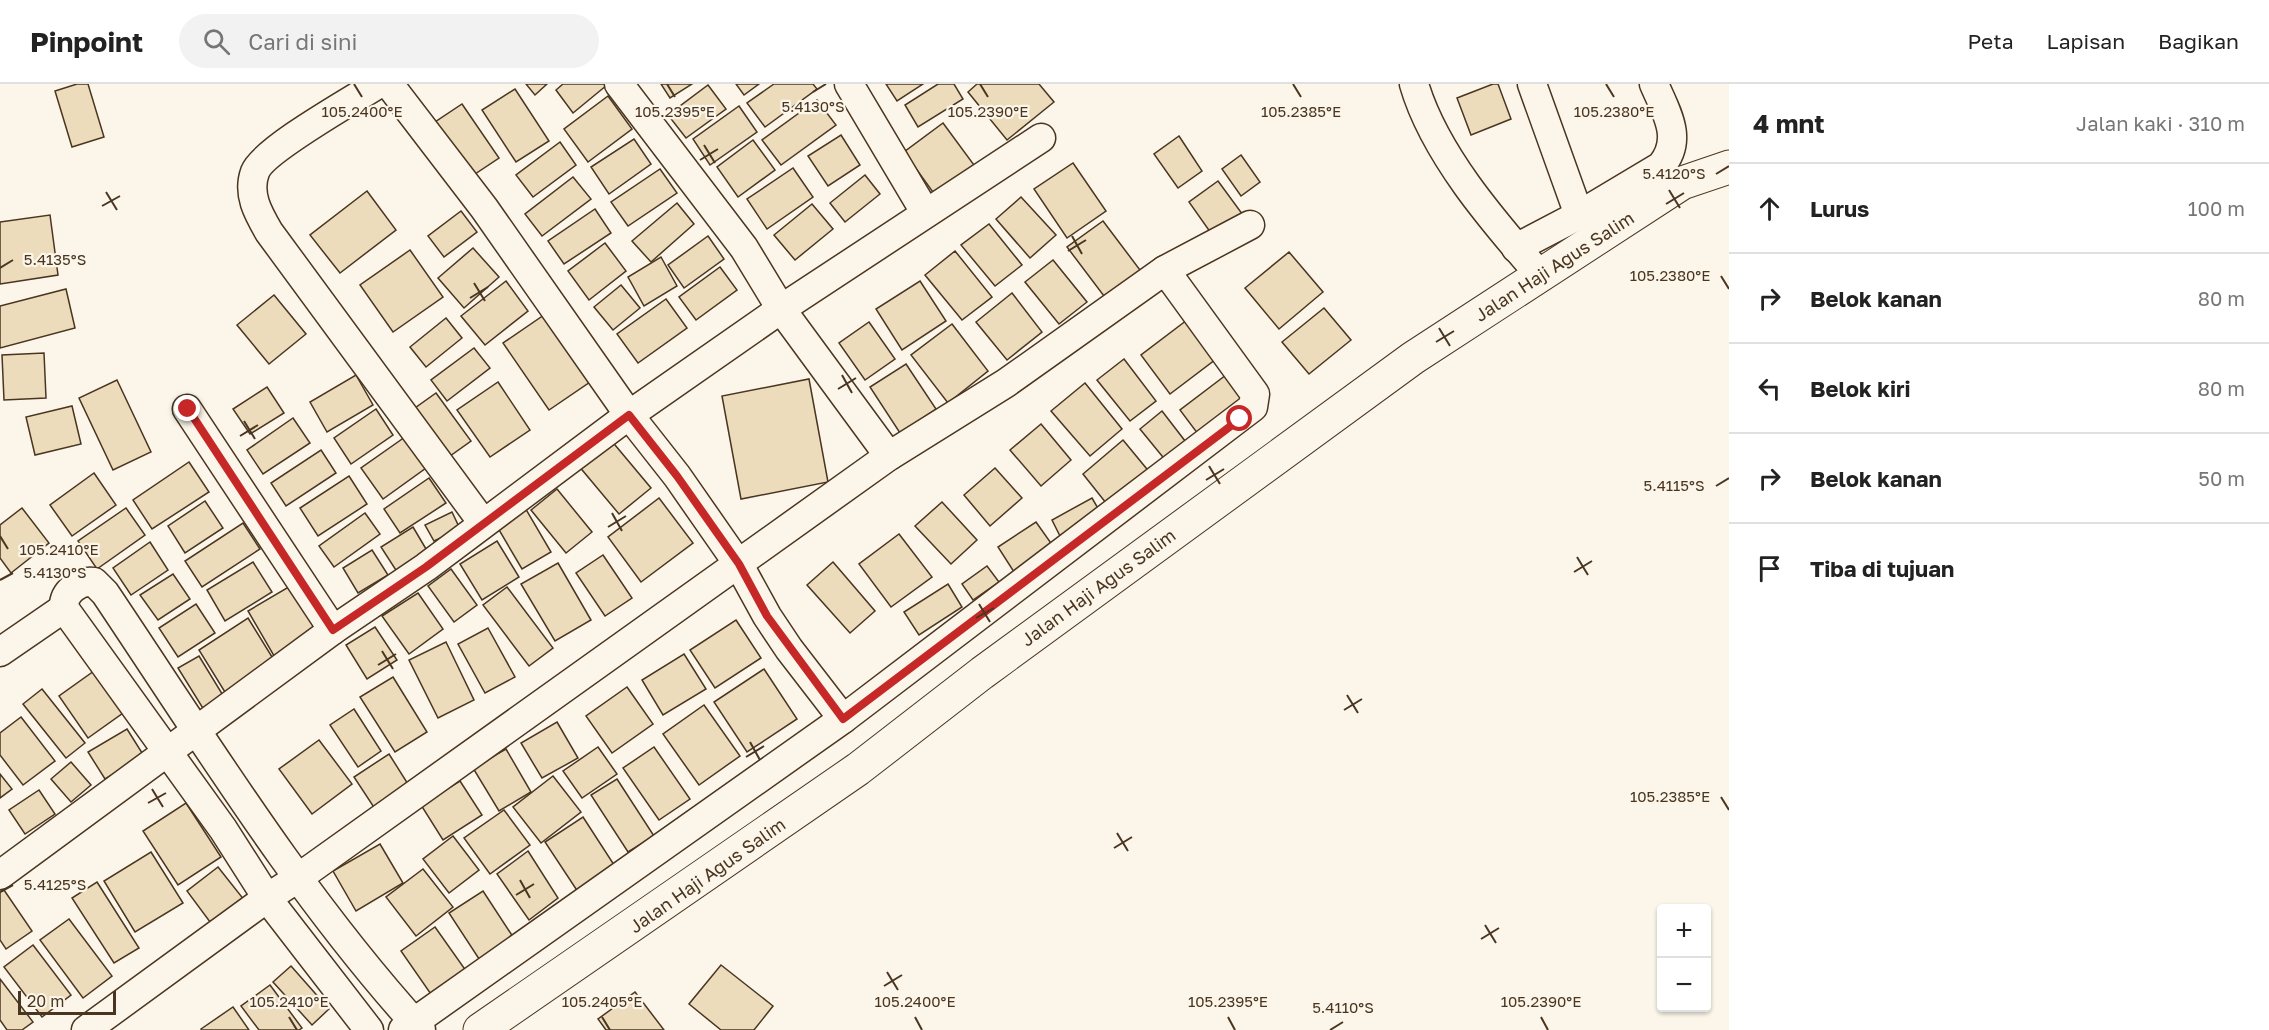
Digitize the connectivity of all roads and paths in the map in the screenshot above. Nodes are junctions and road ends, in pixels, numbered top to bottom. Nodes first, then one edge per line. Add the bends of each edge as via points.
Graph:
1 (378, 84) edge
2 (388, 84) edge
3 (619, 84) edge
4 (849, 84) edge
5 (1414, 84) edge
6 (1532, 84) edge
7 (1654, 84) edge
8 (1041, 138) dead end
9 (1729, 167) edge
10 (925, 212) junction
11 (1580, 215) junction
12 (1250, 225) dead end
13 (1516, 249) junction
14 (1165, 270) junction
15 (1539, 275) junction
16 (781, 309) junction
17 (188, 409) dead end
18 (629, 415) junction
19 (889, 456) junction
20 (483, 523) junction
21 (739, 564) junction
22 (64, 608) junction
23 (333, 630) junction
24 (0, 652) edge
25 (843, 719) junction
26 (198, 732) junction
27 (169, 753) junction
28 (0, 875) edge
29 (298, 878) junction
30 (267, 898) junction
31 (413, 1028) edge
32 (86, 1030) edge
33 (369, 1030) edge
34 (480, 1030) edge

1 - 20 street via 274,150 255,170 252,190 256,209
2 - 18 street via 484,208
3 - 16 street via 744,248
4 - 10 street
5 - 13 street via 1447,157
6 - 11 street
7 - 11 street via 1669,119 1671,155 1661,166
8 - 10 street
9 - 15 street, Jalan Haji Agus Salim via 1682,183
10 - 16 street
11 - 13 street
12 - 14 street
13 - 15 street
14 - 19 street via 1006,383
14 - 25 street via 1243,375 1255,394 1253,407
15 - 34 street, Jalan Haji Agus Salim via 1355,400 982,672 848,776
16 - 18 street
16 - 19 street
17 - 23 street
18 - 20 street
18 - 21 street
19 - 21 street
20 - 23 street
21 - 25 street via 773,624
21 - 29 street
22 - 24 street
22 - 26 street via 65,597 76,586 94,582
22 - 27 street
23 - 26 street
25 - 31 street
26 - 27 street
26 - 29 street
27 - 28 street
27 - 30 street
29 - 30 street
29 - 31 street
30 - 32 street
30 - 33 street

